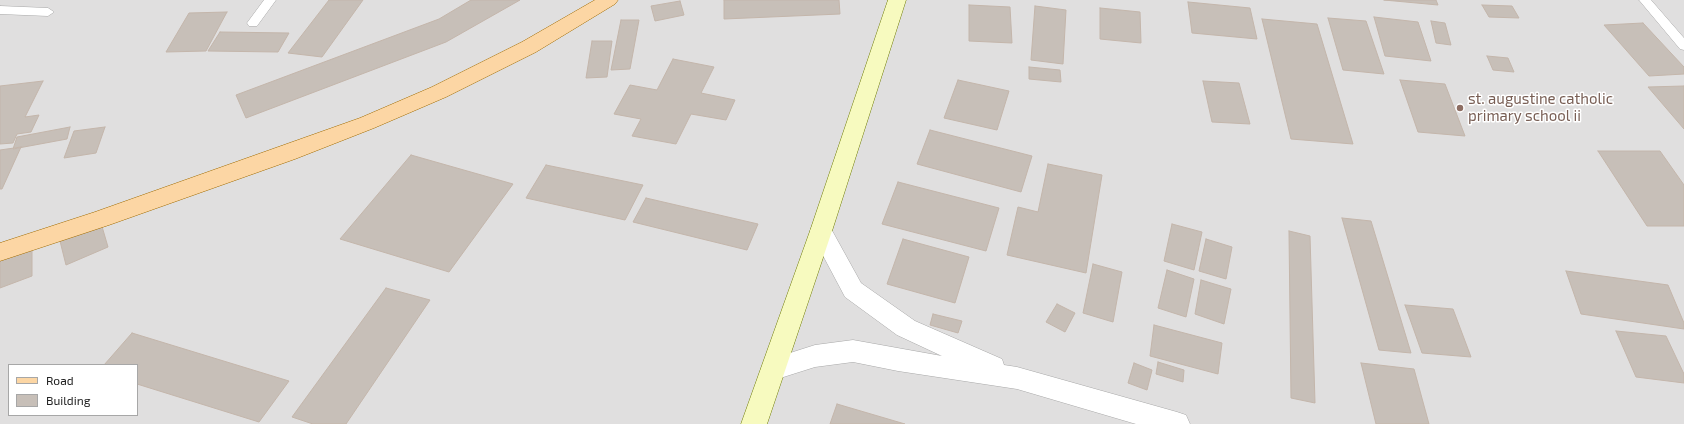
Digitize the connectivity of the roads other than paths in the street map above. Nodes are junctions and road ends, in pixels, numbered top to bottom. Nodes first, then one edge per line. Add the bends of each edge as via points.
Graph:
1 (270, 0) edge
2 (609, 0) edge
3 (897, 0) edge
4 (1645, 0) edge
5 (0, 10) edge
6 (48, 12) dead end
7 (253, 23) dead end
8 (1684, 46) edge
9 (821, 231) junction
10 (0, 252) edge
11 (774, 369) junction
12 (1017, 378) junction
13 (754, 424) edge
14 (1177, 424) edge

1 - 7 lane
2 - 10 main road via 529,47 439,92 367,123 154,200
3 - 9 street
4 - 8 lane
5 - 6 lane
9 - 11 street
9 - 12 street via 853,290 906,328
11 - 12 street via 815,356 853,351
11 - 13 street
12 - 14 street

